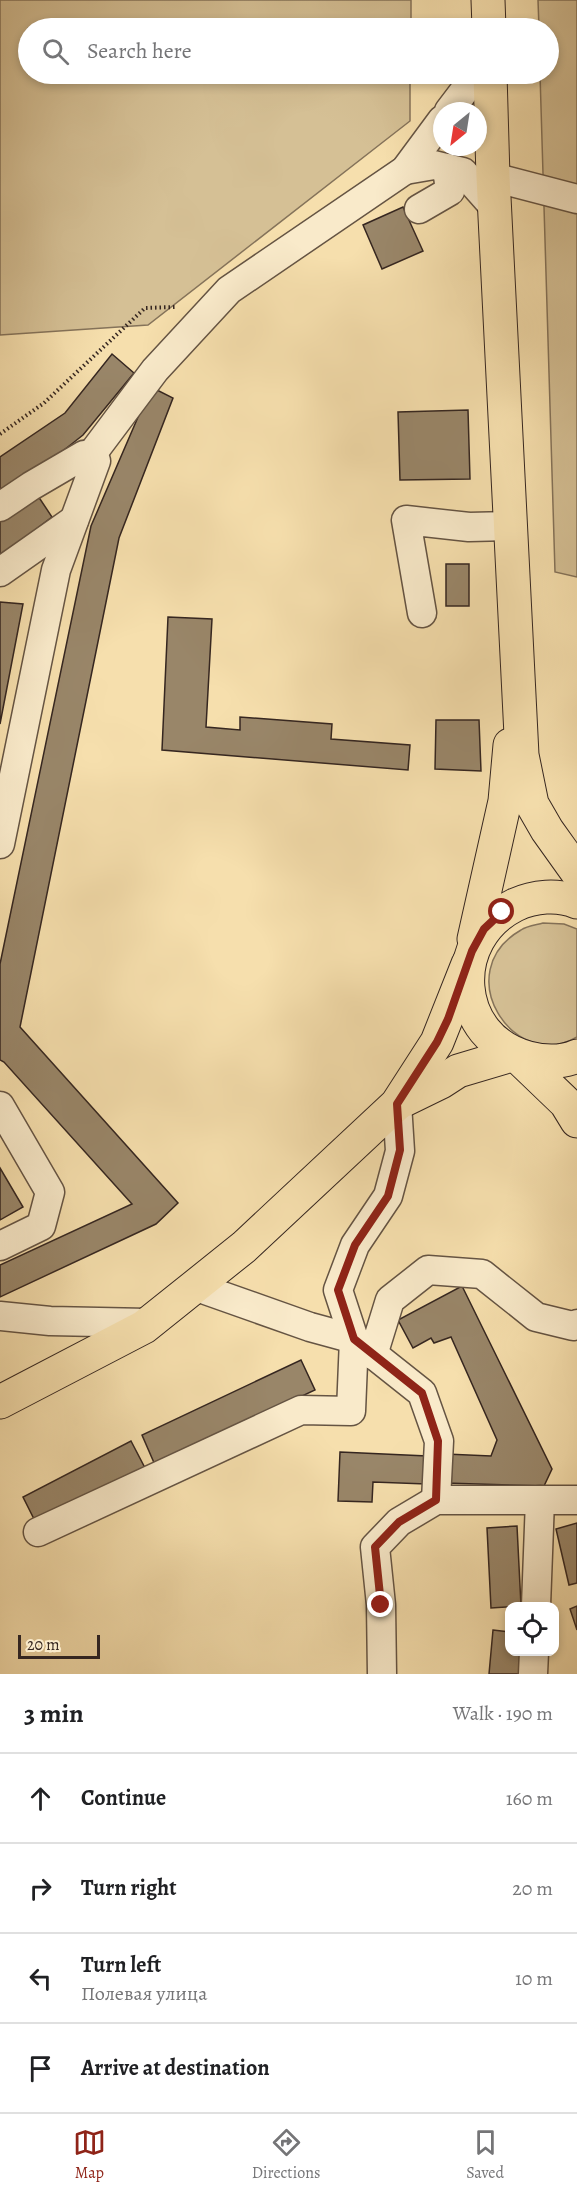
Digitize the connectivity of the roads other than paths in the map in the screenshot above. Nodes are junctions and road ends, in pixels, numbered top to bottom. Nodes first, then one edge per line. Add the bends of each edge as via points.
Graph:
1 (488, 0) edge
2 (489, 18) edge
3 (469, 84) edge
4 (490, 84) edge
5 (456, 102) edge
6 (433, 132) edge
7 (447, 168) junction
8 (405, 170) junction
9 (493, 192) junction
10 (577, 199) edge
11 (419, 209) dead end
12 (89, 458) junction
13 (0, 507) edge
14 (74, 520) junction
15 (510, 526) junction
16 (0, 572) edge
17 (422, 613) dead end
18 (517, 660) junction
19 (0, 844) edge
20 (577, 872) edge
21 (577, 902) edge
22 (470, 957) junction
23 (514, 1054) junction
24 (577, 1056) edge
25 (397, 1104) junction
26 (0, 1106) edge
27 (577, 1121) edge
28 (0, 1246) edge
29 (194, 1286) junction
30 (0, 1316) edge
31 (148, 1323) junction
32 (577, 1324) edge
33 (363, 1347) junction
34 (0, 1402) edge
35 (436, 1500) junction
36 (540, 1500) junction
37 (577, 1500) edge
38 (38, 1532) dead end
39 (536, 1602) edge
40 (534, 1656) edge
41 (382, 1674) edge
42 (533, 1674) edge

1 - 2 main road
3 - 5 street
4 - 9 main road
6 - 8 street
7 - 8 street via 434,165
7 - 9 street via 463,172
7 - 11 street via 450,191
8 - 12 street via 229,290 154,370
9 - 10 street
9 - 15 main road
12 - 13 street via 84,455
12 - 14 street via 96,461
14 - 16 street
14 - 19 street via 56,570
15 - 17 street via 406,520
15 - 18 main road
18 - 20 main road via 522,755 532,804
18 - 22 main road via 505,801
21 - 22 main road via 549,897 525,901 502,912 484,929
22 - 23 main road via 468,991 476,1017 492,1039
22 - 25 main road via 437,1042
23 - 24 main road via 541,1061
23 - 25 main road via 458,1071
23 - 27 main road via 566,1102
25 - 29 main road via 244,1246
25 - 33 street via 400,1150 388,1196 355,1245 338,1290
26 - 28 street via 50,1192 41,1226
29 - 31 main road
29 - 33 street
30 - 31 street
31 - 34 main road
32 - 33 street via 536,1317 482,1274 428,1270 390,1300
33 - 35 street via 422,1393 438,1441
33 - 38 street via 351,1411 301,1410
35 - 36 street
35 - 41 street via 399,1522 375,1547
36 - 37 street
36 - 39 street
40 - 42 street

